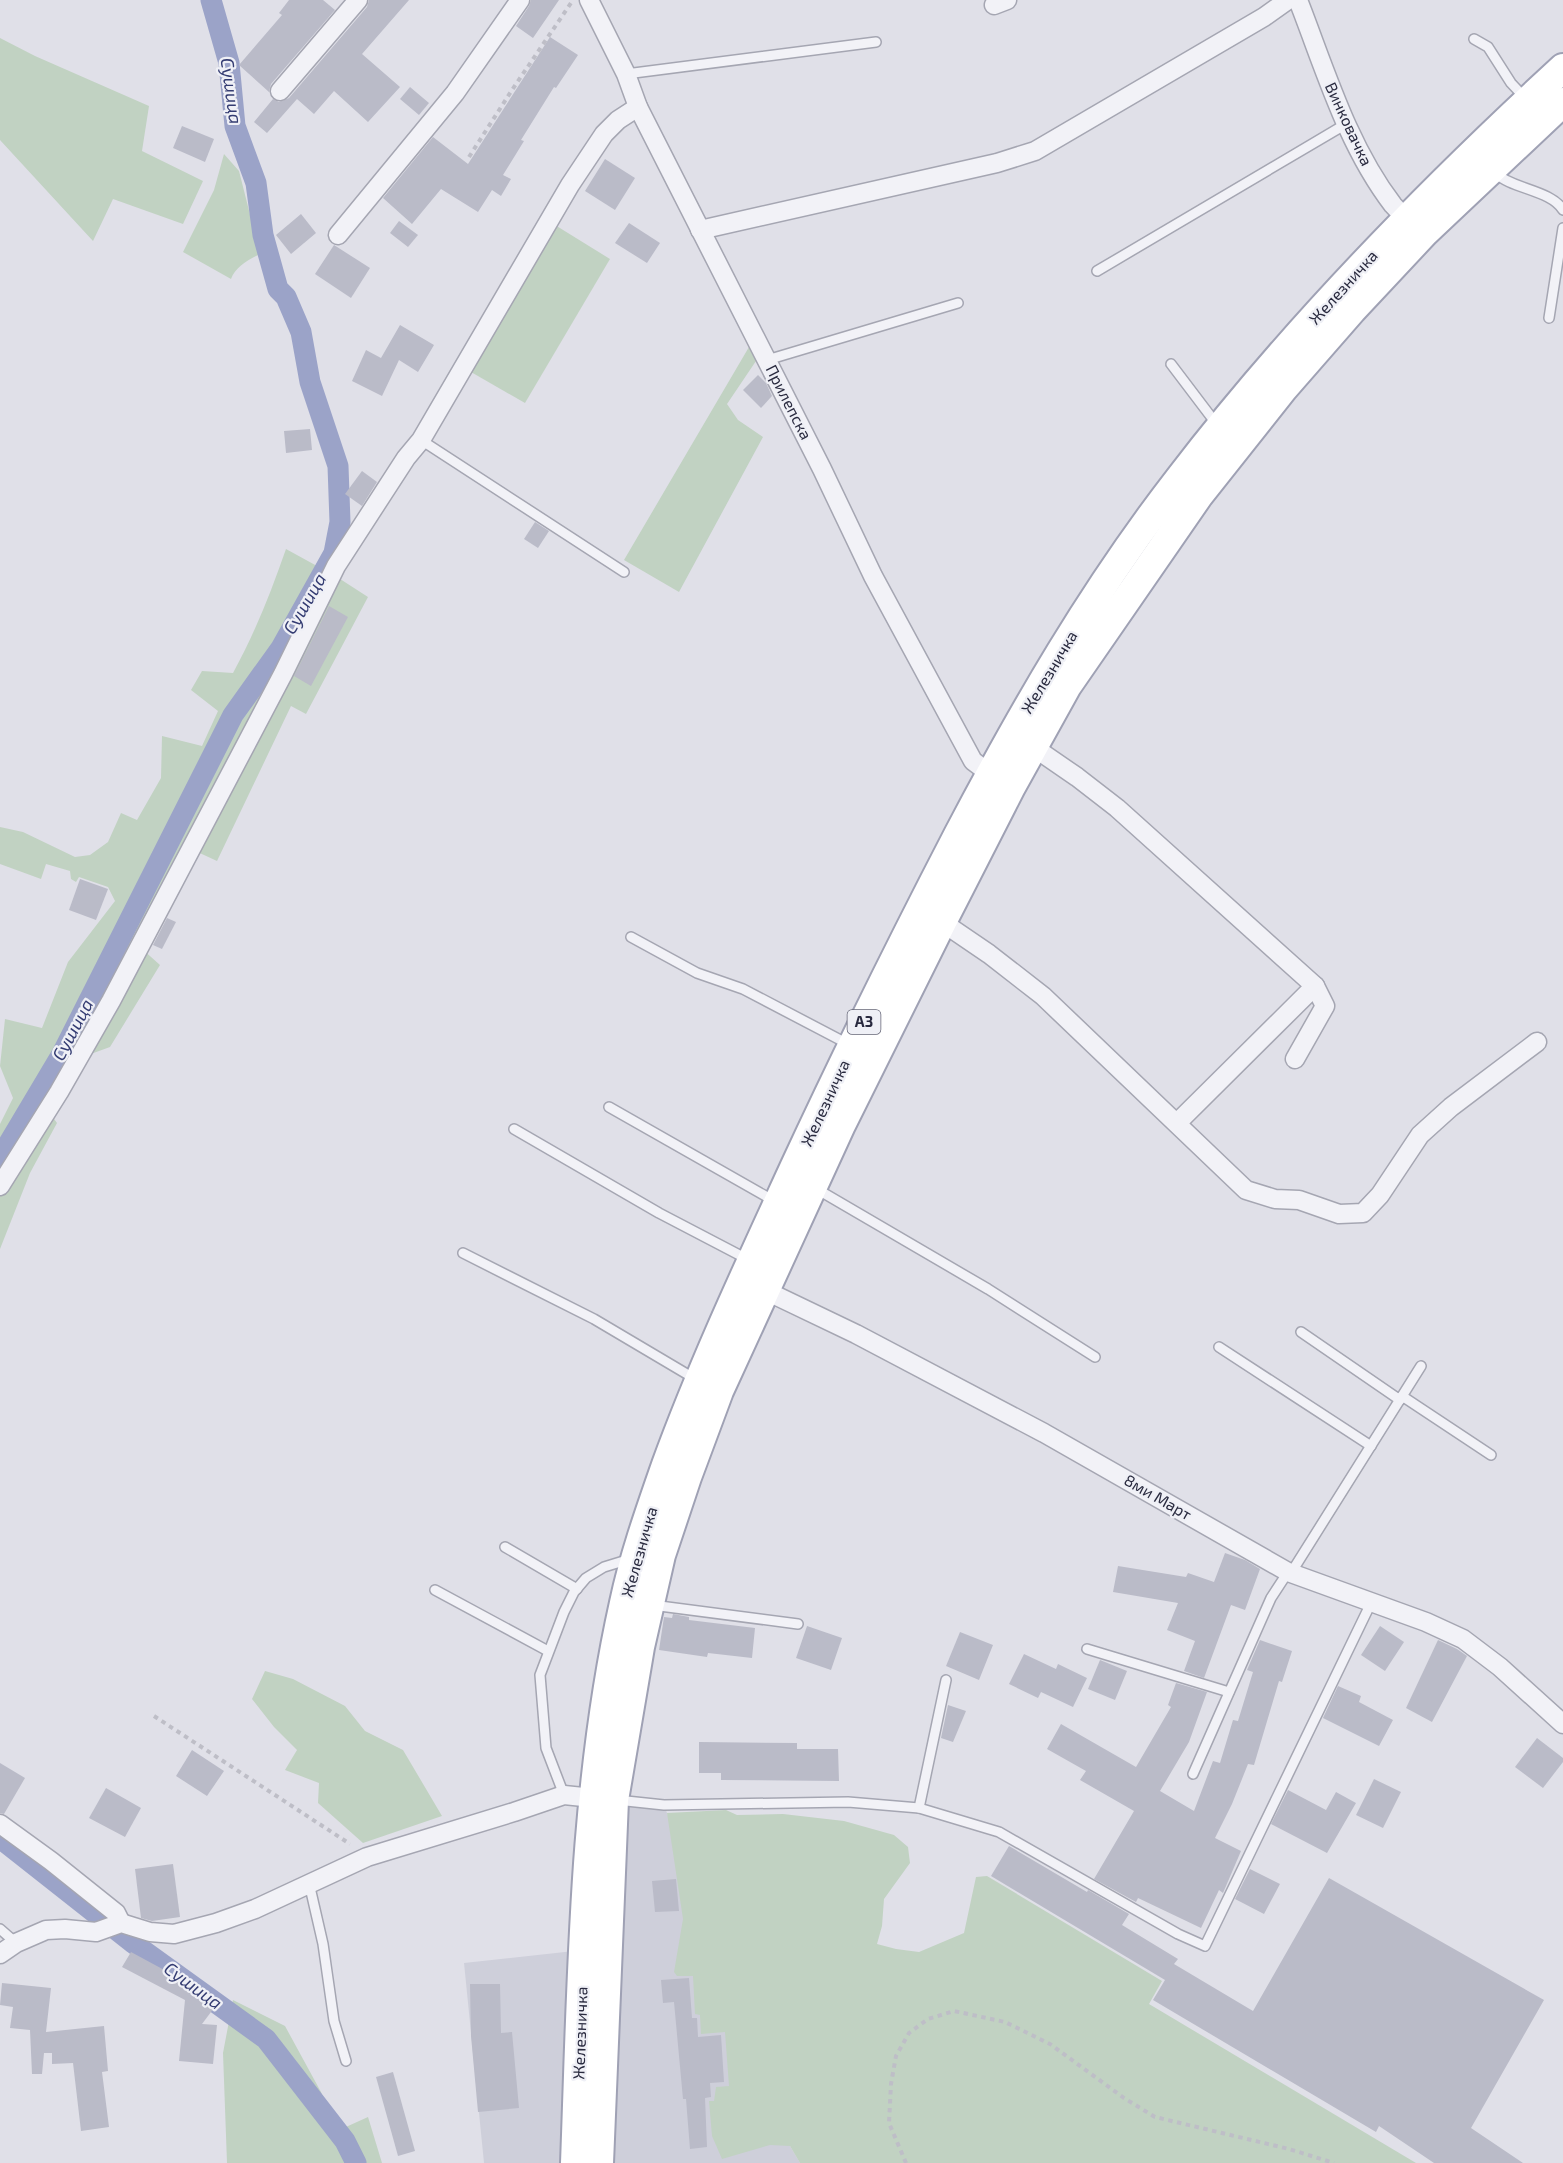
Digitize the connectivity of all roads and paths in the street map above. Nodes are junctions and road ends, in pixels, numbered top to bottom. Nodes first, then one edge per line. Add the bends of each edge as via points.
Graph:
1 (358, 0) edge
2 (520, 0) edge
3 (573, 0) edge
4 (589, 0) edge
5 (1288, 0) edge
6 (1298, 0) edge
7 (1474, 39) dead end
8 (876, 42) dead end
9 (1563, 68) edge
10 (626, 74) junction
11 (280, 91) dead end
12 (1528, 100) junction
13 (1563, 102) edge
14 (638, 107) junction
15 (1346, 124) junction
16 (469, 157) dead end
17 (1491, 169) junction
18 (1563, 210) edge
19 (1416, 224) junction
20 (1563, 228) edge
21 (700, 230) junction
22 (339, 235) dead end
23 (1097, 271) dead end
24 (958, 303) dead end
25 (1549, 318) dead end
26 (767, 360) junction
27 (1172, 364) dead end
28 (1220, 428) junction
29 (421, 440) junction
30 (624, 572) dead end
31 (1023, 740) junction
32 (1001, 781) junction
33 (942, 922) junction
34 (631, 937) dead end
35 (1315, 986) junction
36 (1537, 1042) dead end
37 (852, 1046) junction
38 (1295, 1059) dead end
39 (609, 1107) dead end
40 (1177, 1123) junction
41 (514, 1129) dead end
42 (0, 1186) edge
43 (813, 1186) junction
44 (778, 1203) junction
45 (464, 1253) dead end
46 (753, 1277) junction
47 (1301, 1332) dead end
48 (1219, 1347) dead end
49 (1095, 1357) dead end
50 (1421, 1366) dead end
51 (699, 1382) junction
52 (1401, 1398) junction
53 (1371, 1446) junction
54 (1491, 1455) dead end
55 (505, 1547) dead end
56 (636, 1557) junction
57 (1290, 1573) junction
58 (577, 1589) junction
59 (435, 1590) dead end
60 (1371, 1603) junction
61 (650, 1605) junction
62 (798, 1624) dead end
63 (1087, 1649) dead end
64 (548, 1651) junction
65 (946, 1680) dead end
66 (1229, 1692) junction
67 (154, 1716) dead end
68 (1563, 1724) edge
69 (1193, 1774) dead end
70 (564, 1795) junction
71 (603, 1799) junction
72 (919, 1808) junction
73 (0, 1824) edge
74 (367, 1857) junction
75 (309, 1883) junction
76 (121, 1923) junction
77 (0, 1929) edge
78 (16, 1943) junction
79 (0, 1954) edge
80 (346, 2061) dead end
81 (574, 2163) edge
82 (599, 2163) edge
83 (906, 2163) edge
84 (1334, 2163) edge

1 - 11 street
2 - 22 street via 455,93
3 - 16 path
4 - 10 street, Прилепска
5 - 21 street via 1035,151
6 - 15 street, Винковачка
7 - 12 lane via 1488,47 1511,83
8 - 10 lane
9 - 12 main road, Железничка / A3
10 - 14 street, Прилепска
12 - 19 main road, Железничка / A3
13 - 17 main road, Железничка / A3
14 - 21 street, Прилепска
14 - 29 street via 604,134 570,185
15 - 19 street, Винковачка via 1394,207
15 - 23 lane
17 - 18 lane via 1557,202
17 - 19 main road, Железничка / A3
19 - 28 main road, Железничка / A3 via 1265,372
19 - 31 main road, Железничка / A3 via 1352,310 1199,495 1067,686
20 - 25 lane
21 - 26 street, Прилепска
24 - 26 lane
26 - 32 street, Прилепска via 873,576 973,760
27 - 28 lane
28 - 31 main road, Железничка / A3 via 1176,482 1053,663
29 - 30 lane
29 - 42 street via 336,566 111,1001
31 - 32 main road, Железничка / A3
31 - 35 street via 1117,808
32 - 33 main road, Железничка / A3
32 - 37 main road, Железничка / A3 via 902,942
33 - 40 street via 1043,996
33 - 43 main road, Железничка / A3
34 - 37 lane via 697,973 743,989
35 - 38 street via 1325,1006
35 - 40 street
36 - 40 street via 1420,1135 1380,1195 1363,1213 1340,1214 1299,1200 1246,1190
37 - 44 main road, Железничка / A3
39 - 44 lane
41 - 46 lane via 659,1213
43 - 46 main road, Железничка / A3
43 - 49 lane
44 - 46 main road, Железничка / A3
45 - 51 lane via 594,1319
46 - 51 main road, Железничка / A3
46 - 57 street, 8ми Март via 1044,1433
46 - 61 main road, Железничка / A3 via 719,1391 661,1555
47 - 52 lane
48 - 53 lane
50 - 52 lane
51 - 56 main road, Железничка / A3
52 - 53 lane
52 - 54 lane
53 - 57 lane
55 - 58 lane
56 - 58 lane via 604,1567
56 - 71 main road, Железничка / A3 via 605,1702
57 - 60 street, 8ми Март
57 - 66 lane via 1271,1598
58 - 64 lane
59 - 64 lane
60 - 68 street, 8ми Март via 1463,1639
60 - 72 lane via 1204,1946 999,1832
61 - 62 lane
61 - 71 main road, Железничка / A3
63 - 66 lane
64 - 70 lane via 540,1675 542,1717 546,1748
65 - 72 lane
66 - 69 lane
67 - 74 path
70 - 71 street
70 - 74 street
71 - 72 lane via 664,1805 848,1802
71 - 81 main road, Железничка / A3 via 587,1852
71 - 82 main road, Железничка / A3
73 - 76 street via 116,1912
74 - 75 street
75 - 76 street via 236,1916 174,1934
75 - 80 lane via 334,2021
76 - 78 street via 96,1932 46,1930
77 - 78 lane
78 - 79 street
83 - 84 path via 889,2123 896,2056 909,2033 928,2019 954,2011 1005,2022 1050,2044 1155,2117

